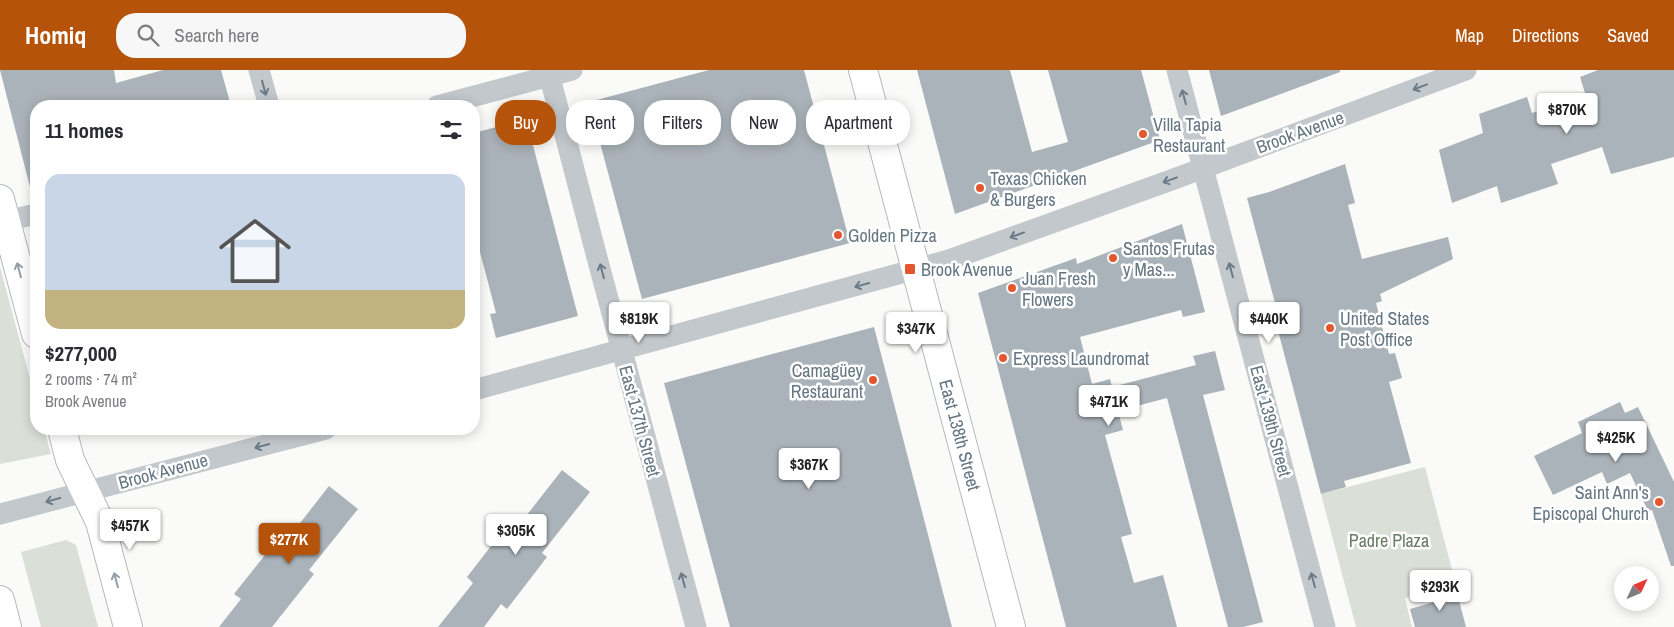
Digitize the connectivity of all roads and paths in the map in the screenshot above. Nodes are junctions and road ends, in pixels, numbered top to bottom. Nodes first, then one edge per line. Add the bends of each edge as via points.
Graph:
1 (259, 70) edge
2 (572, 70) edge
3 (863, 70) edge
4 (1177, 70) edge
5 (1466, 70) edge
6 (549, 73) edge
7 (266, 100) edge
8 (457, 100) edge
9 (1204, 168) junction
10 (3, 210) edge
11 (30, 213) edge
12 (916, 270) junction
13 (30, 311) edge
14 (621, 349) junction
15 (480, 388) edge
16 (64, 435) edge
17 (303, 435) edge
18 (85, 491) junction
19 (0, 514) edge
20 (0, 600) edge
21 (7, 627) edge
22 (128, 627) edge
23 (696, 627) edge
24 (1011, 627) edge
25 (1325, 627) edge

1 -> 7 street
2 - 6 street
3 - 12 main road, East 138th Street
9 -> 4 street, East 139th Street
5 -> 9 street, Brook Avenue
6 - 8 street
14 -> 6 street, East 137th Street
9 -> 12 street, Brook Avenue
25 -> 9 street, East 139th Street
10 - 11 street
13 -> 10 main road
12 -> 14 street, Brook Avenue
12 - 24 main road, East 138th Street
14 - 15 street, Brook Avenue
23 -> 14 street, East 137th Street
16 - 18 main road via 70,460
17 -> 18 street, Brook Avenue
18 -> 19 street, Brook Avenue
22 -> 18 main road via 100,522
20 - 21 main road

